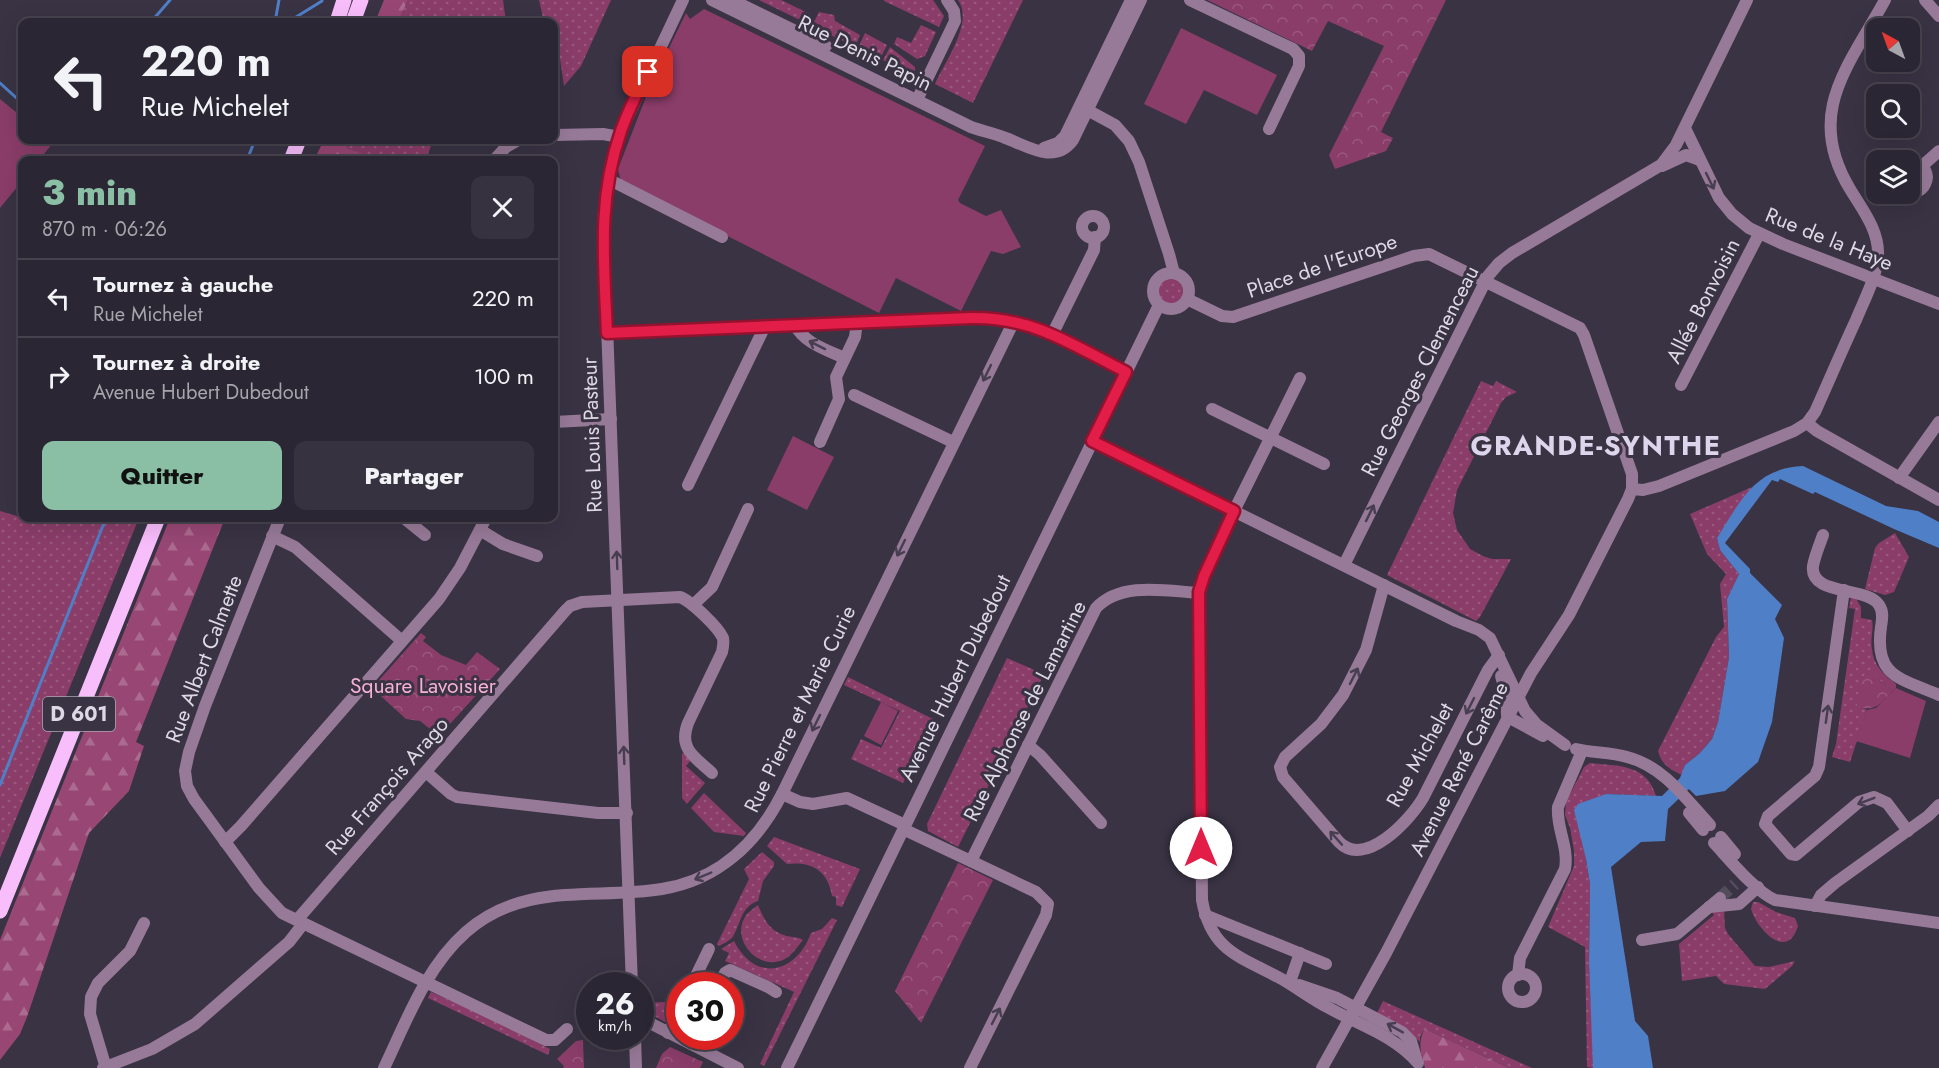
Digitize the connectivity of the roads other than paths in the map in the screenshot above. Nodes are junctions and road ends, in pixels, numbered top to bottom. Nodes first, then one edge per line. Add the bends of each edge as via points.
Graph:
1 (330, 0) edge
2 (683, 0) edge
3 (712, 0) edge
4 (732, 0) edge
5 (947, 0) edge
6 (1138, 0) edge
7 (1190, 0) edge
8 (1748, 0) edge
9 (1875, 0) edge
10 (1884, 0) edge
11 (1927, 0) edge
12 (357, 1) edge
13 (1939, 15) edge
14 (341, 18) edge
15 (345, 18) edge
16 (1855, 50) junction
17 (919, 96) junction
18 (1084, 108) junction
19 (1685, 128) junction
20 (1269, 129) dead end
21 (558, 135) edge
22 (619, 137) junction
23 (511, 144) edge
24 (1939, 151) edge
25 (498, 156) edge
26 (1700, 160) junction
27 (1920, 164) edge
28 (1923, 166) junction
29 (1656, 169) junction
30 (608, 179) junction
31 (1920, 190) edge
32 (1759, 234) junction
33 (722, 237) dead end
34 (1095, 237) dead end
35 (1174, 273) junction
36 (1873, 278) junction
37 (1485, 281) junction
38 (1186, 298) junction
39 (1939, 304) edge
40 (1159, 305) junction
41 (1014, 321) junction
42 (857, 322) junction
43 (795, 325) junction
44 (765, 326) junction
45 (607, 333) junction
46 (1052, 335) junction
47 (844, 358) junction
48 (1126, 372) junction
49 (1300, 378) dead end
50 (1681, 385) dead end
51 (854, 395) dead end
52 (1212, 409) dead end
53 (610, 419) junction
54 (558, 422) edge
55 (1939, 422) edge
56 (1807, 423) junction
57 (1270, 438) junction
58 (1092, 441) junction
59 (820, 442) dead end
60 (953, 442) junction
61 (1324, 464) dead end
62 (1899, 478) junction
63 (688, 485) dead end
64 (1632, 489) junction
65 (1939, 500) edge
66 (748, 509) dead end
67 (1234, 511) junction
68 (145, 522) edge
69 (156, 522) edge
70 (278, 522) edge
71 (409, 522) edge
72 (484, 522) edge
73 (480, 530) junction
74 (425, 535) dead end
75 (1823, 535) dead end
76 (272, 536) junction
77 (537, 556) dead end
78 (1344, 566) junction
79 (1384, 585) junction
80 (1844, 591) junction
81 (1199, 592) junction
82 (618, 599) junction
83 (693, 605) junction
84 (402, 641) junction
85 (1497, 658) junction
86 (1939, 695) edge
87 (1518, 698) junction
88 (1508, 717) junction
89 (1028, 745) junction
90 (1564, 745) junction
91 (1582, 751) junction
92 (426, 772) junction
93 (712, 773) dead end
94 (782, 794) junction
95 (1939, 805) edge
96 (627, 813) junction
97 (1101, 823) dead end
98 (904, 827) junction
99 (1706, 827) dead end
100 (1908, 831) junction
101 (1717, 840) dead end
102 (225, 842) junction
103 (971, 861) junction
104 (1746, 874) junction
105 (1735, 884) tunnel mouth
106 (0, 885) edge
107 (1758, 887) junction
108 (629, 892) junction
109 (1720, 898) tunnel mouth
110 (1815, 906) junction
111 (1709, 907) junction
112 (0, 911) edge
113 (1205, 915) junction
114 (144, 922) dead end
115 (300, 922) junction
116 (1939, 923) edge
117 (1642, 940) dead end
118 (709, 949) dead end
119 (1300, 953) junction
120 (1326, 964) dead end
121 (632, 972) edge
122 (699, 972) edge
123 (1518, 975) dead end
124 (744, 976) edge
125 (1285, 980) junction
126 (426, 984) junction
127 (776, 992) dead end
128 (1353, 1013) junction
129 (567, 1029) dead end
130 (635, 1050) edge
131 (702, 1050) edge
132 (1418, 1065) edge
133 (105, 1068) edge
134 (384, 1068) edge
135 (636, 1068) edge
136 (738, 1068) edge
137 (787, 1068) edge
138 (970, 1068) edge
139 (1322, 1068) edge

1 - 14 main road
2 - 22 street, Rue Louis Pasteur
3 - 17 street, Rue Denis Papin
4 - 17 street, Rue Denis Papin
5 - 17 street via 955,21
6 - 18 street, Rue Denis Papin
7 - 20 street via 1293,49 1299,56 1299,66
8 - 19 street, Rue Georges Clemenceau
9 - 16 street
10 - 16 street
11 - 13 street
12 - 15 main road
16 - 36 street via 1836,88 1830,121 1838,166 1876,236 1878,255
17 - 18 street, Rue Denis Papin via 975,119 1023,145 1049,153 1064,149 1072,140
18 - 35 street via 1115,125 1129,141
19 - 26 street, Rue de la Haye
19 - 29 street, Rue Georges Clemenceau via 1669,156
21 - 22 street
22 - 30 street, Rue Louis Pasteur
23 - 25 street
24 - 28 street
26 - 29 street, Rue Georges Clemenceau via 1686,155
26 -> 32 street, Rue de la Haye via 1722,203
27 - 28 street
28 - 31 street via 1926,184
29 - 37 street, Rue Georges Clemenceau via 1512,253
30 - 33 street
30 - 45 street, Rue Louis Pasteur via 603,220
32 - 36 street, Rue de la Haye
32 - 50 street, Allée Bonvoisin
34 - 46 street via 1094,250
35 - 38 street via 1187,284
35 - 40 street via 1163,274 1154,284
36 - 39 street, Rue de la Haye
36 - 56 street via 1819,405
37 - 38 street, Place de l'Europe via 1422,254 1233,317 1222,316
37 - 64 street, Place de l'Europe via 1580,328 1630,467
78 -> 37 street, Rue Georges Clemenceau
38 - 40 street via 1176,308
40 - 48 street, Avenue Hubert Dubedout
41 - 42 street via 987,318
41 - 46 street
41 -> 60 street, Rue Pierre et Marie Curie
42 - 43 street
42 - 47 street via 855,337
43 - 44 street
47 -> 43 street via 806,339
44 - 45 street
44 - 63 street
45 - 53 street, Rue Louis Pasteur
46 - 48 street
47 - 59 street via 835,379 839,399
48 - 58 street, Avenue Hubert Dubedout
49 - 57 street
51 - 60 street
52 - 57 street
53 - 54 street
82 -> 53 street, Rue Louis Pasteur
55 - 62 street
56 - 62 street
56 - 64 street via 1659,486
57 - 61 street
57 - 67 street
58 - 67 street
58 - 98 street, Avenue Hubert Dubedout
60 -> 94 street, Rue Pierre et Marie Curie
62 - 65 street
64 - 87 street, Avenue René Carême via 1564,624
66 - 83 street via 712,587
67 - 78 street
67 - 81 street
68 - 106 main road, D 601
69 - 112 main road, D 601
70 - 76 street, Rue Albert Calmette
71 - 74 street
72 - 73 street
73 - 77 street via 503,544
73 - 84 street via 448,586
75 - 80 street via 1813,572 1823,585
76 - 84 street via 294,547
76 - 102 street, Rue Albert Calmette via 186,762 189,790
78 - 79 street
79 - 85 street via 1482,632 1492,642
85 -> 79 street, Rue Michelet via 1412,816 1393,834 1367,847 1354,850 1343,846 1281,774 1280,766 1343,695 1361,662
80 - 86 street via 1878,603 1883,615 1879,647 1884,664 1897,677
100 -> 80 street via 1887,803 1878,798 1859,802 1798,855 1791,854 1765,822 1818,772
81 - 89 street, Rue Alphonse de Lamartine via 1135,591 1100,604
81 - 113 street via 1201,894
82 - 83 street, Rue François Arago via 677,597
82 - 92 street, Rue François Arago via 582,602 566,609
96 -> 82 street, Rue Louis Pasteur
83 - 93 street via 723,640 721,656 684,734 688,749
84 - 102 street
85 - 87 street
85 - 88 street
87 - 88 street, Avenue René Carême
87 - 90 street via 1533,721
88 - 90 street
88 - 128 street, Avenue René Carême
89 - 97 street
89 - 103 street, Rue Alphonse de Lamartine
90 - 91 street
91 - 99 street via 1620,755 1647,765
91 - 123 street via 1558,807 1567,856 1565,869 1520,958
92 - 96 street via 457,797
92 - 115 street, Rue François Arago
94 - 98 street via 813,804 848,798
94 -> 108 street, Rue Pierre et Marie Curie via 755,837 723,866 674,886
95 - 100 street
96 - 108 street, Rue Louis Pasteur
98 - 103 street
98 - 137 street, Avenue Hubert Dubedout
100 - 110 street via 1835,883
101 - 104 street
102 - 115 street, Rue Albert Calmette via 271,903
138 -> 103 street via 1048,908 1036,892
104 - 105 street
104 - 107 street
107 - 110 street via 1775,900
107 - 111 street via 1739,904
108 - 121 street, Rue Louis Pasteur
108 - 126 street, Rue Pierre et Marie Curie via 545,896 500,910 456,941
109 - 111 street
110 - 116 street
111 - 117 street via 1677,934
113 - 119 street
113 - 125 street via 1231,953
114 - 133 street via 130,951 98,983 91,997 90,1014
115 - 126 street, Rue Albert Calmette
115 - 133 street, Rue François Arago via 289,942 195,1024 152,1049
118 - 122 street
119 - 120 street
119 - 125 street
124 - 127 street
125 - 128 street
126 - 129 street, Rue Albert Calmette via 546,1040 555,1040
126 - 134 street, Rue Pierre et Marie Curie
128 - 132 street via 1398,1043
128 - 139 street, Avenue René Carême
130 - 135 street
131 - 136 street

